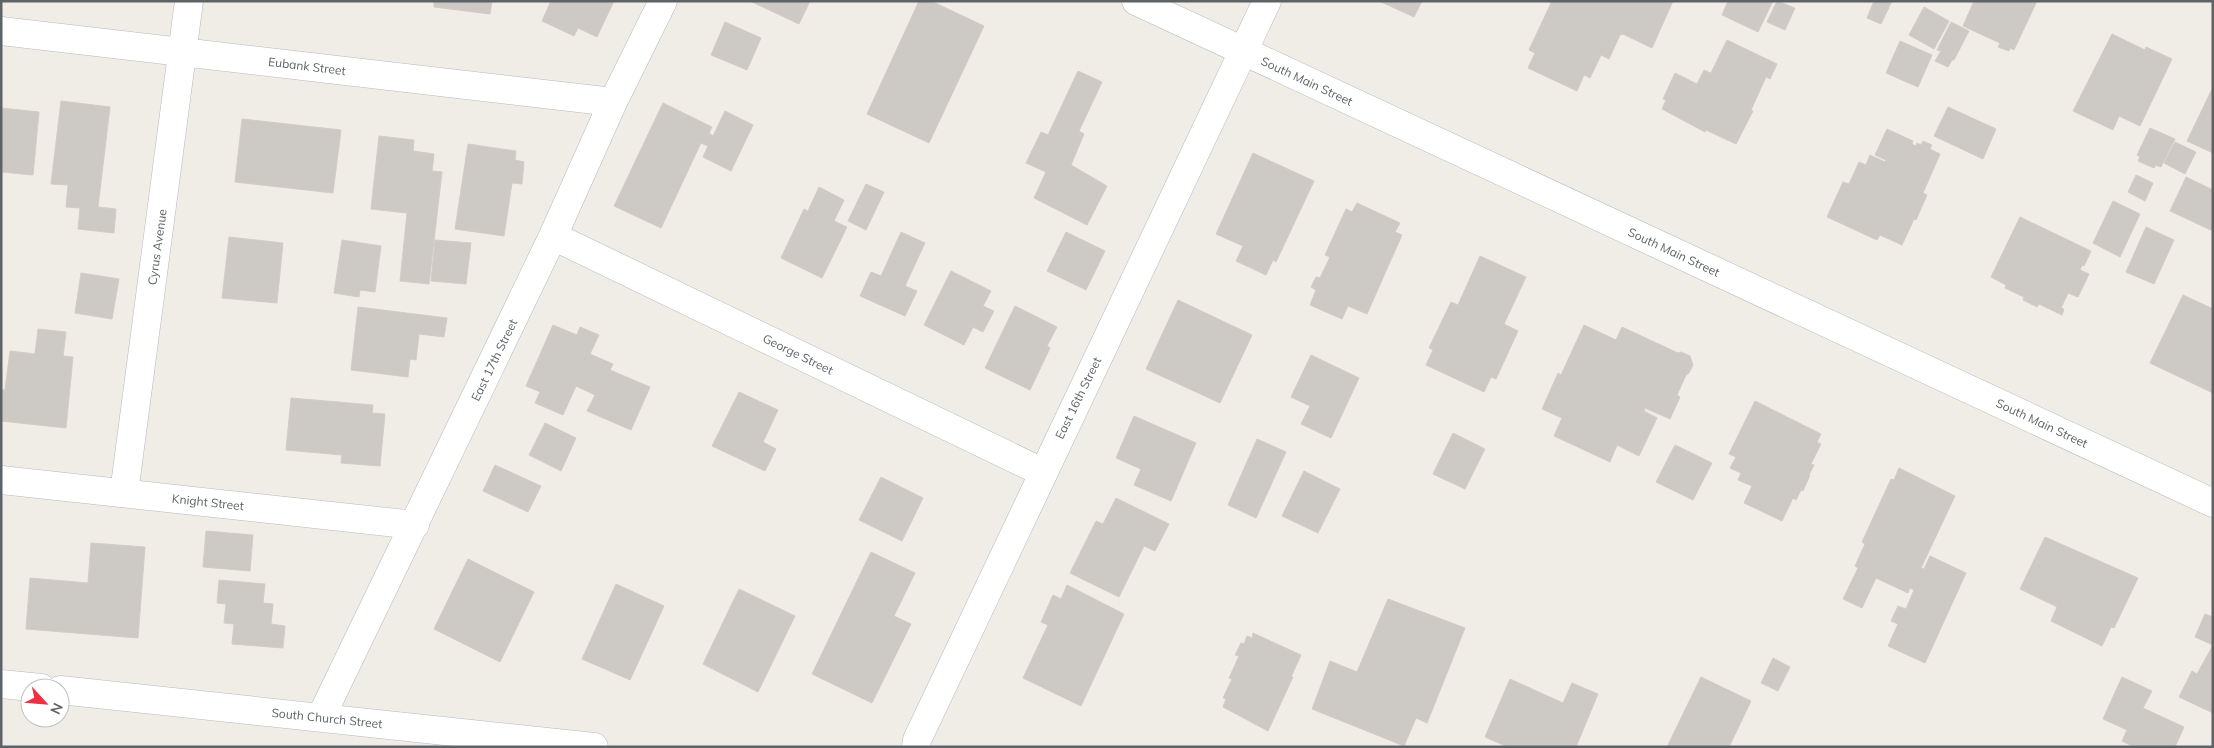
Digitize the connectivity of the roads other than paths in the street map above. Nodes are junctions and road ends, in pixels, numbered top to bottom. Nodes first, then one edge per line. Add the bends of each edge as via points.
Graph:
1 (189, 1) edge
2 (663, 1) edge
3 (1136, 1) edge
4 (1267, 1) edge
5 (1, 31) edge
6 (184, 51) junction
7 (1243, 51) junction
8 (613, 102) junction
9 (553, 236) junction
10 (1042, 472) junction
11 (1, 480) edge
12 (124, 493) junction
13 (2213, 503) edge
14 (415, 524) junction
15 (1, 684) edge
16 (20, 686) edge
17 (70, 691) edge
18 (322, 717) junction
19 (594, 747) edge
20 (916, 747) edge

1 - 6 street, Cyrus Avenue
2 - 8 street, East 17th Street
3 - 7 street, South Main Street
4 - 7 street, East 16th Street
5 - 6 street, Eubank Street
6 - 8 street, Eubank Street
6 - 12 street, Cyrus Avenue
7 - 10 street, East 16th Street
7 - 13 street, South Main Street
8 - 9 street, East 17th Street
9 - 10 street, George Street
9 - 14 street, East 17th Street
10 - 20 street, East 16th Street
11 - 12 street, Knight Street
12 - 14 street, Knight Street
14 - 18 street, East 17th Street
15 - 16 street
17 - 18 street, South Church Street
18 - 19 street, South Church Street

